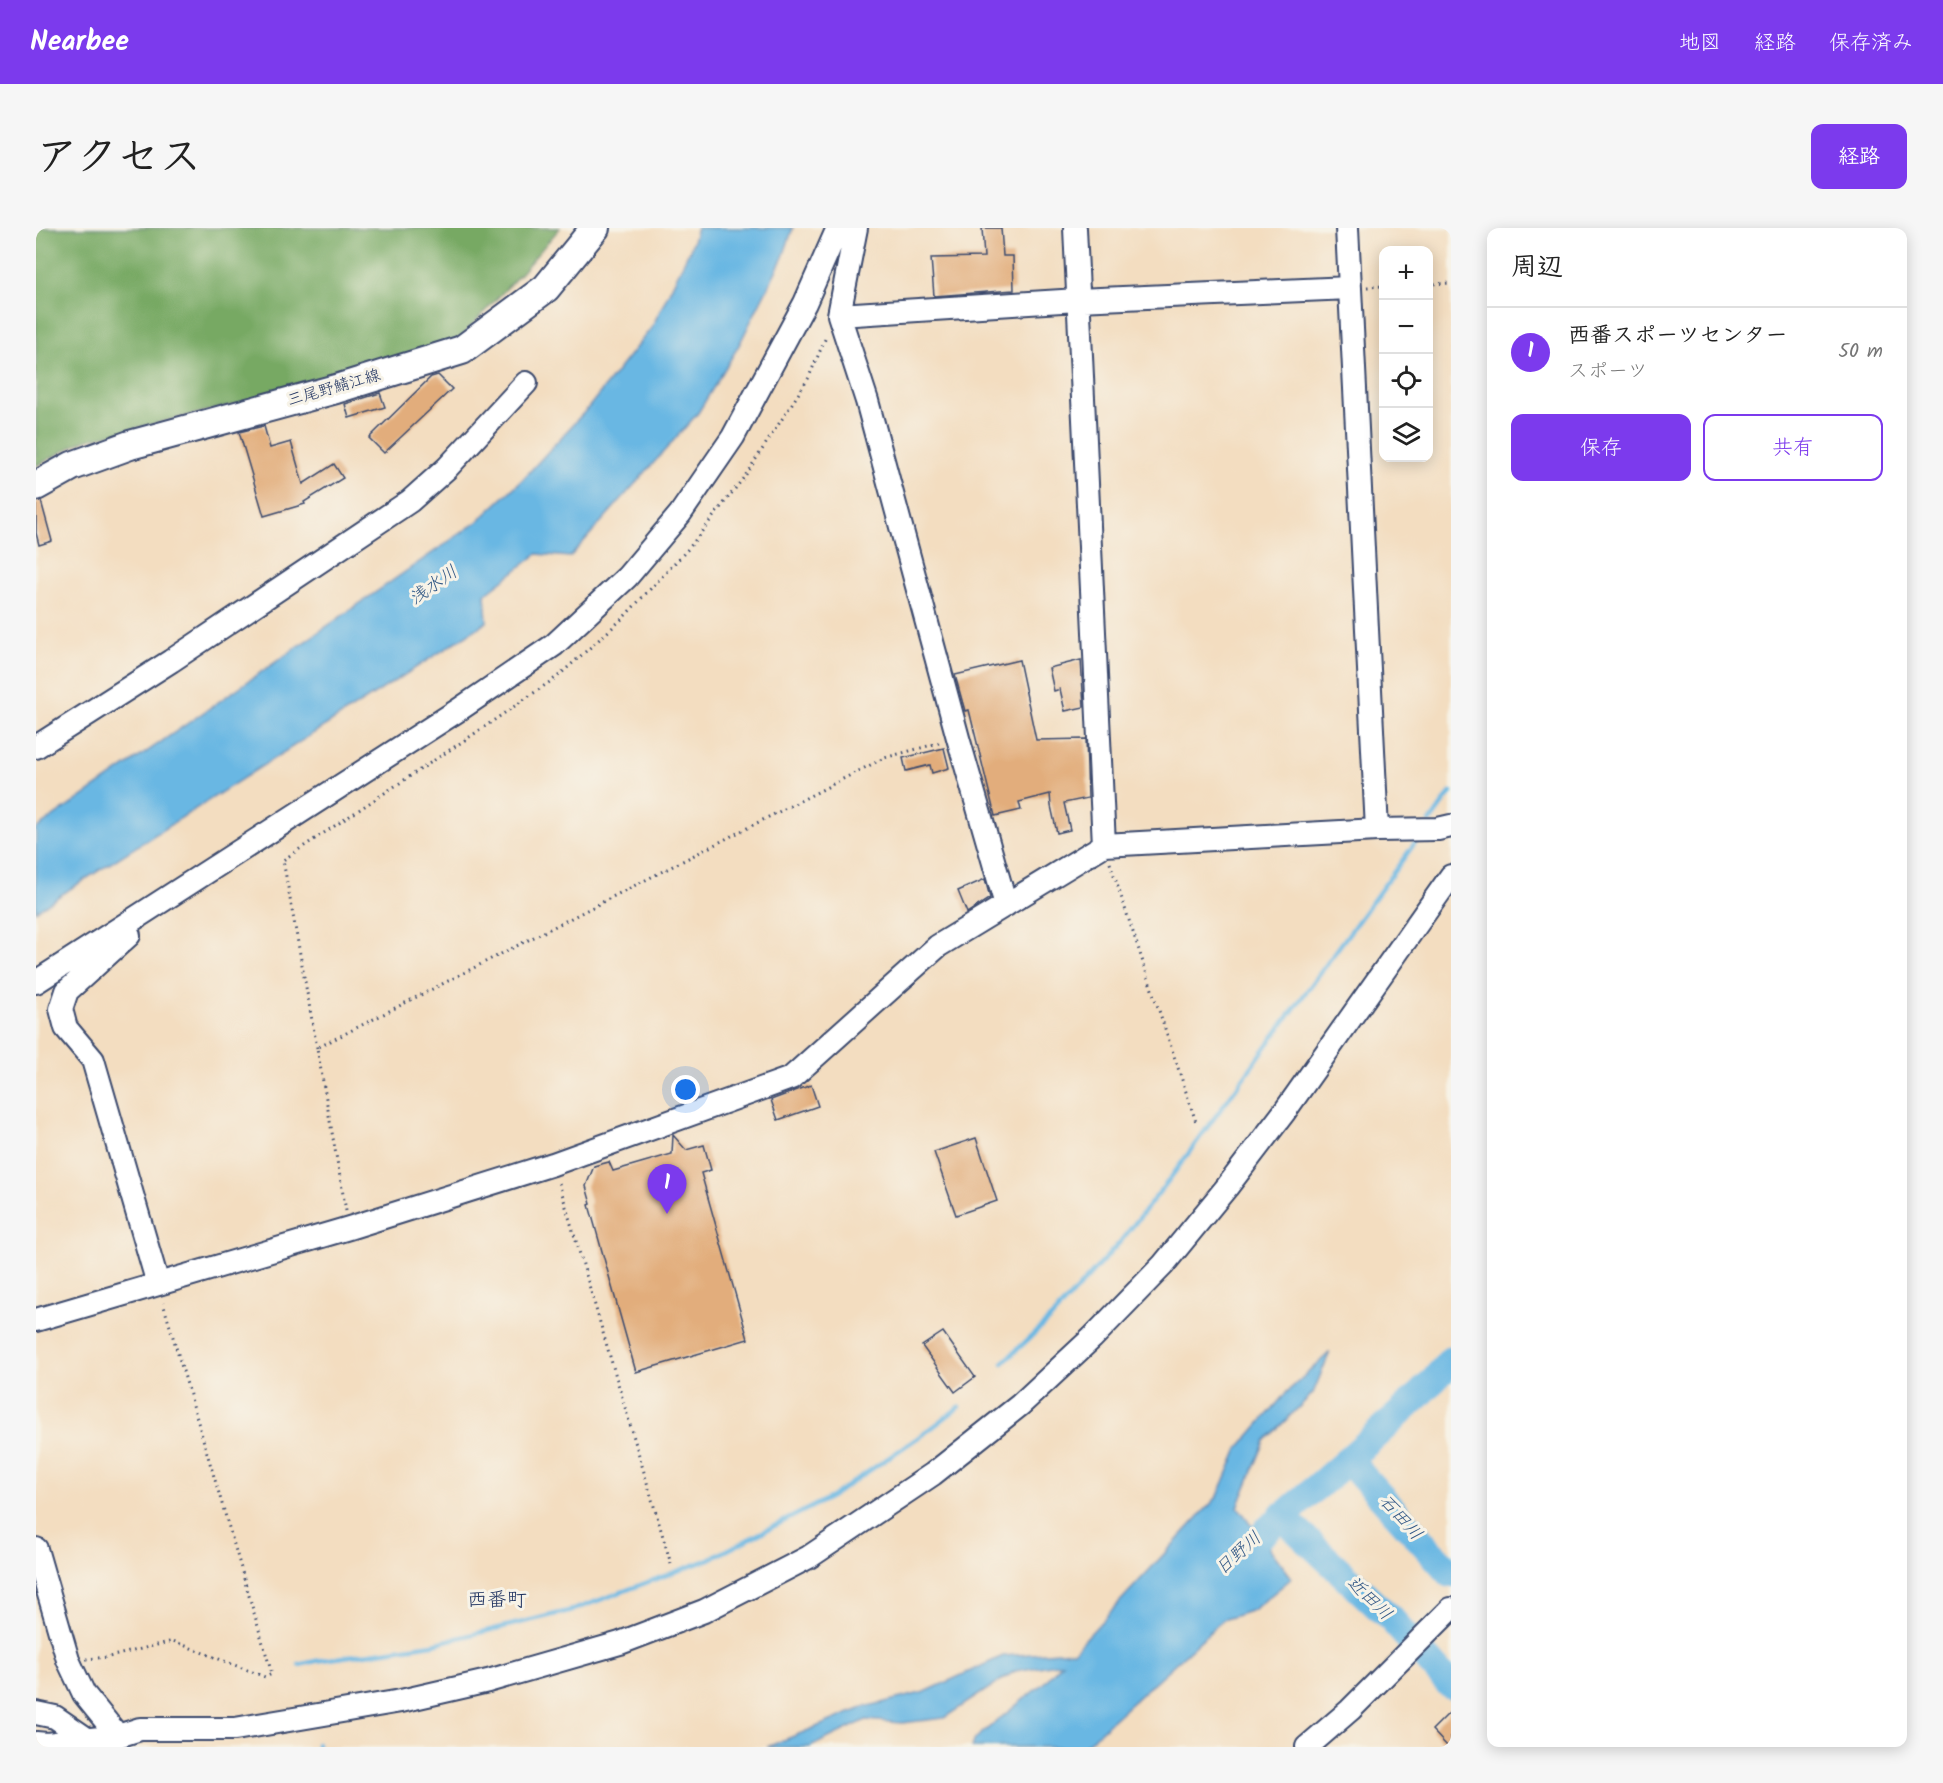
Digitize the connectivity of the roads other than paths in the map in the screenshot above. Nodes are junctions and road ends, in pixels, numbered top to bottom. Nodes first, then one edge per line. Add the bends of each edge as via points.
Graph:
1 (595, 228) edge
2 (838, 228) edge
3 (856, 228) edge
4 (1075, 228) edge
5 (1347, 228) edge
6 (1350, 288) junction
7 (1078, 300) junction
8 (839, 315) junction
9 (526, 383) dead end
10 (36, 486) edge
11 (36, 747) edge
12 (1436, 828) edge
13 (1377, 830) junction
14 (1104, 844) junction
15 (1451, 876) edge
16 (1006, 904) junction
17 (153, 906) junction
18 (36, 982) edge
19 (158, 1284) junction
20 (36, 1320) edge
21 (36, 1549) edge
22 (1451, 1609) edge
23 (36, 1713) edge
24 (118, 1736) junction
25 (87, 1739) junction
26 (36, 1743) edge
27 (1307, 1747) edge

1 - 10 main road, 三尾野鯖江線 via 546,288 462,350 130,445 72,466
2 - 17 street via 805,303 733,437 680,514 627,577 554,645
3 - 8 street
4 - 7 street
5 - 6 street
6 - 7 street
6 - 13 street
7 - 8 street
7 - 14 street
8 - 16 street via 867,401
9 - 11 street via 447,468 410,501
12 - 13 street
13 - 14 street
14 - 16 street
15 - 24 street via 1285,1111 1163,1265 1020,1405 933,1474 809,1557 704,1611 620,1643 488,1681 401,1701 236,1729 140,1729
16 - 19 street via 938,946 791,1078 554,1164
17 - 18 street
17 - 19 street via 133,932 67,991 61,1009 66,1028 93,1060
19 - 20 street
21 - 24 street via 68,1660 84,1694
22 - 27 street via 1350,1710
23 - 25 street via 55,1717
24 - 25 street
25 - 26 street

